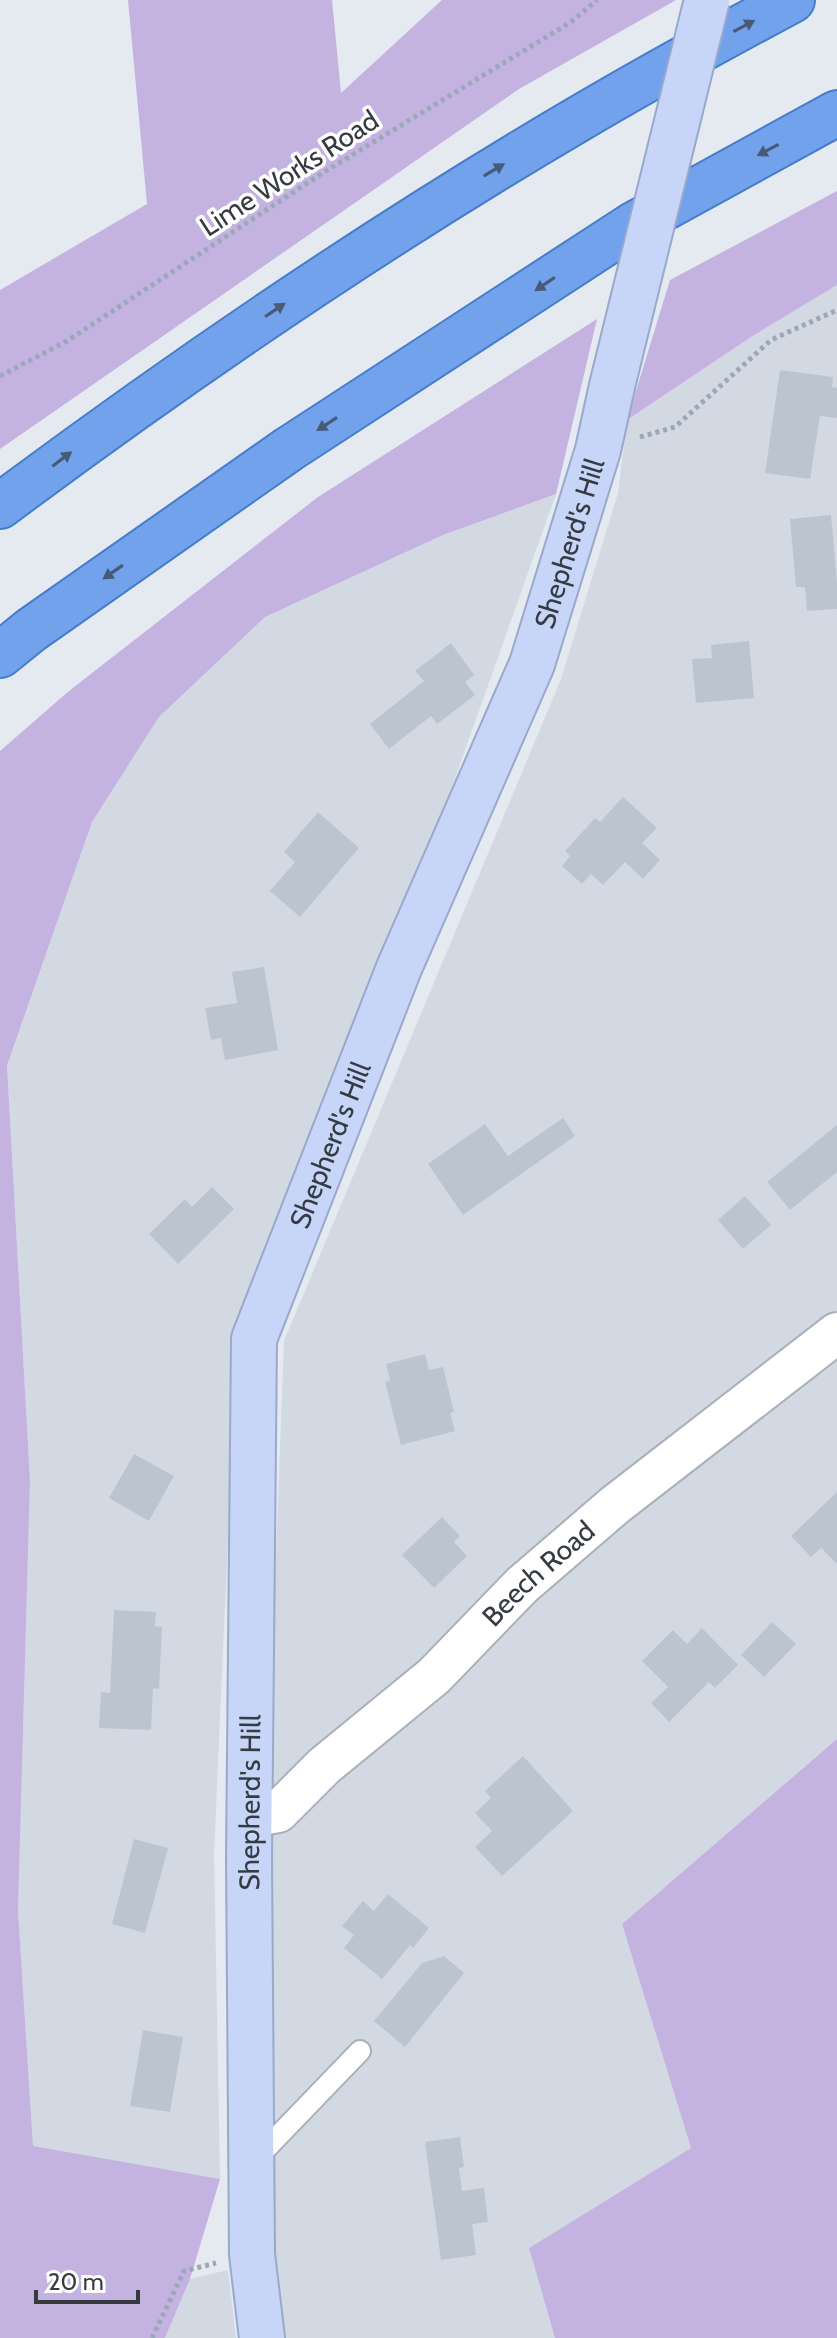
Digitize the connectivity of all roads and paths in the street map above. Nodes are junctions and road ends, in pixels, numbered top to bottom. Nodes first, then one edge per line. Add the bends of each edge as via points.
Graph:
1 (597, 0) edge
2 (707, 0) edge
3 (792, 0) edge
4 (837, 113) edge
5 (837, 310) edge
6 (0, 376) edge
7 (598, 450) junction
8 (0, 506) edge
9 (0, 655) edge
10 (837, 1333) edge
11 (250, 1817) junction
12 (360, 2051) dead end
13 (251, 2164) junction
14 (223, 2261) dead end
15 (152, 2338) edge
16 (262, 2338) edge

1 - 6 path, Lime Works Road via 571,22 324,172 67,341
2 - 7 main road, Shepherd's Hill, bridge
8 -> 3 highway via 210,353 405,225 575,121
4 -> 9 highway via 633,225 289,449
5 - 7 path via 771,340 675,427
7 - 11 main road, Shepherd's Hill via 532,664 399,968 254,1339
10 - 11 street, Beech Road via 533,1575 434,1676 324,1766 278,1812
11 - 13 main road, Shepherd's Hill
12 - 13 lane
13 - 16 main road, Shepherd's Hill via 252,2254
14 - 15 path via 184,2271

